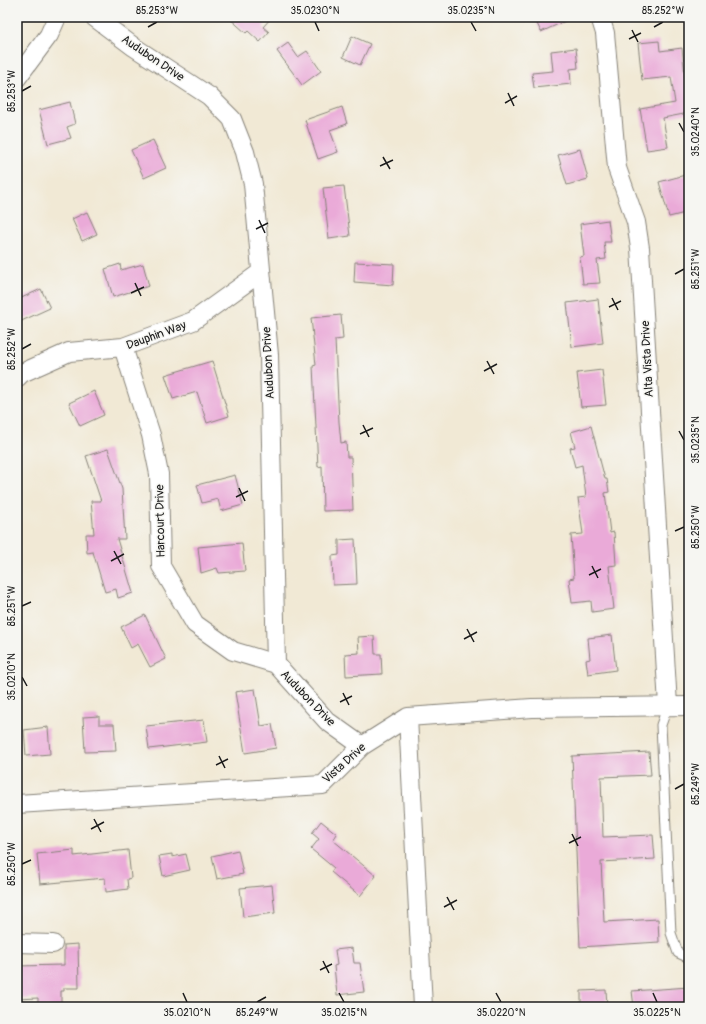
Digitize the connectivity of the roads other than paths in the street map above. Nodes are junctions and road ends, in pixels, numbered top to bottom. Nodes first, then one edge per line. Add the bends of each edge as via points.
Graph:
1 (57, 17) edge
2 (94, 17) edge
3 (600, 17) edge
4 (17, 78) edge
5 (261, 272) junction
6 (123, 347) junction
7 (17, 378) edge
8 (276, 664) junction
9 (668, 705) junction
10 (689, 706) edge
11 (408, 717) junction
12 (362, 746) junction
13 (17, 804) edge
14 (17, 943) edge
15 (53, 944) dead end
16 (689, 958) edge
17 (423, 1007) edge

1 - 4 street via 49,35
2 - 5 street, Audubon Drive via 209,96 232,119 245,152 252,184
3 - 9 street, Alta Vista Drive via 605,33 617,168 636,222 640,248
5 - 6 street, Dauphin Way via 193,321
5 - 8 street, Audubon Drive via 270,355
6 - 7 street, Dauphin Way via 69,352 22,373
6 - 8 street, Harcourt Drive via 151,434 159,474 160,566 195,624 233,651
8 - 12 street, Audubon Drive via 327,721
9 - 10 street, Vista Drive
9 - 11 street, Vista Drive via 532,708
9 - 16 lane via 661,725 670,933 678,953
11 - 12 street, Vista Drive
11 - 17 street
12 - 13 street, Vista Drive via 324,785
14 - 15 street

